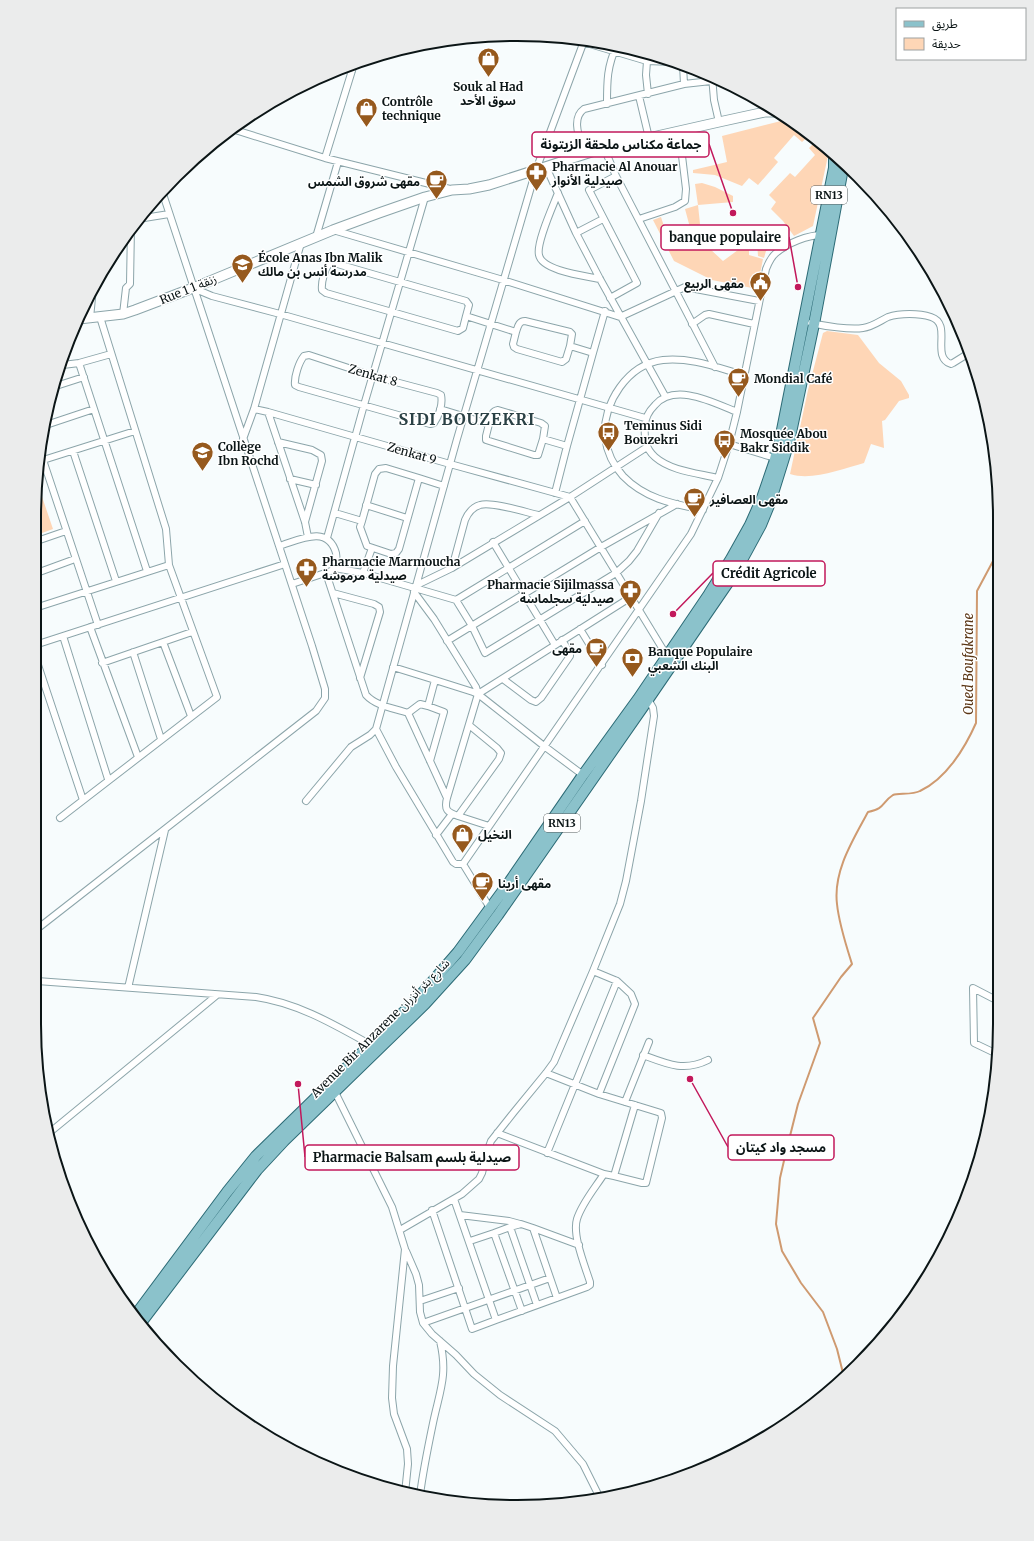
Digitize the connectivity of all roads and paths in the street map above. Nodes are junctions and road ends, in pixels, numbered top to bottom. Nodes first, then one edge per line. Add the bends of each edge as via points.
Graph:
1 (583, 46) edge
2 (614, 51) edge
3 (644, 58) edge
4 (352, 71) edge
5 (683, 71) edge
6 (705, 80) edge
7 (713, 83) edge
8 (684, 84) junction
9 (648, 94) junction
10 (639, 96) junction
11 (608, 104) junction
12 (766, 112) edge
13 (719, 122) junction
14 (239, 131) edge
15 (679, 131) junction
16 (649, 138) junction
17 (604, 148) junction
18 (584, 154) junction
19 (325, 158) junction
20 (338, 162) junction
21 (834, 162) edge
22 (546, 166) junction
23 (536, 170) junction
24 (843, 170) edge
25 (616, 176) junction
26 (452, 190) junction
27 (558, 193) junction
28 (164, 198) edge
29 (425, 198) junction
30 (169, 214) junction
31 (147, 218) edge
32 (604, 219) junction
33 (638, 219) junction
34 (333, 230) junction
35 (576, 233) junction
36 (826, 235) junction
37 (316, 237) junction
38 (131, 239) edge
39 (301, 243) junction
40 (408, 254) junction
41 (600, 279) junction
42 (503, 280) junction
43 (400, 282) junction
44 (193, 288) junction
45 (675, 291) junction
46 (610, 298) junction
47 (759, 301) junction
48 (91, 303) edge
49 (392, 311) junction
50 (605, 311) junction
51 (123, 314) junction
52 (280, 314) junction
53 (466, 316) junction
54 (100, 317) junction
55 (620, 317) junction
56 (90, 318) junction
57 (84, 319) edge
58 (809, 323) junction
59 (490, 324) junction
60 (692, 324) junction
61 (754, 324) junction
62 (516, 332) junction
63 (382, 345) junction
64 (570, 346) junction
65 (593, 353) junction
66 (111, 354) junction
67 (965, 356) edge
68 (79, 363) junction
69 (648, 364) junction
70 (66, 365) edge
71 (715, 367) junction
72 (477, 370) junction
73 (744, 375) junction
74 (373, 376) junction
75 (84, 377) junction
76 (60, 385) edge
77 (665, 396) junction
78 (580, 400) junction
79 (364, 405) junction
80 (609, 408) junction
81 (94, 409) junction
82 (254, 409) junction
83 (440, 410) junction
84 (268, 412) junction
85 (737, 412) junction
86 (464, 417) junction
87 (645, 418) junction
88 (50, 424) edge
89 (489, 424) junction
90 (135, 431) junction
91 (356, 436) junction
92 (243, 439) junction
93 (543, 439) junction
94 (104, 440) junction
95 (278, 442) junction
96 (729, 444) junction
97 (567, 446) junction
98 (647, 446) junction
99 (73, 451) junction
100 (775, 458) junction
101 (45, 460) edge
102 (450, 464) junction
103 (616, 467) junction
104 (44, 469) edge
105 (419, 478) junction
106 (718, 478) junction
107 (290, 479) junction
108 (316, 484) junction
109 (444, 486) junction
110 (555, 493) junction
111 (570, 496) junction
112 (677, 504) junction
113 (366, 505) junction
114 (703, 510) junction
115 (335, 513) junction
116 (659, 513) junction
117 (538, 515) junction
118 (407, 518) junction
119 (585, 521) junction
120 (305, 522) junction
121 (360, 522) junction
122 (66, 531) junction
123 (308, 537) junction
124 (327, 538) junction
125 (41, 540) edge
126 (493, 542) junction
127 (279, 546) junction
128 (369, 547) junction
129 (601, 547) junction
130 (75, 559) junction
131 (285, 564) junction
132 (169, 565) junction
133 (334, 568) junction
134 (452, 568) junction
135 (508, 568) junction
136 (41, 571) edge
137 (147, 572) junction
138 (326, 573) junction
139 (363, 573) junction
140 (616, 573) junction
141 (116, 581) junction
142 (292, 584) junction
143 (416, 589) junction
144 (86, 592) junction
145 (333, 593) junction
146 (524, 594) junction
147 (630, 597) junction
148 (180, 598) junction
149 (456, 600) junction
150 (41, 606) edge
151 (639, 611) junction
152 (540, 620) junction
153 (98, 625) junction
154 (472, 626) junction
155 (90, 627) junction
156 (580, 629) junction
157 (192, 632) junction
158 (63, 636) junction
159 (562, 640) junction
160 (447, 641) junction
161 (163, 642) junction
162 (41, 643) edge
163 (555, 645) junction
164 (133, 652) junction
165 (667, 656) junction
166 (102, 662) junction
167 (602, 665) junction
168 (393, 667) junction
169 (41, 674) edge
170 (360, 678) junction
171 (503, 678) junction
172 (435, 680) junction
173 (478, 694) junction
174 (648, 699) junction
175 (382, 705) junction
176 (428, 706) junction
177 (408, 713) junction
178 (191, 716) junction
179 (469, 725) junction
180 (376, 729) junction
181 (161, 739) junction
182 (544, 746) junction
183 (138, 757) junction
184 (430, 761) junction
185 (583, 775) junction
186 (108, 780) junction
187 (447, 798) junction
188 (83, 800) junction
189 (306, 800) dead end
190 (455, 815) junction
191 (60, 818) dead end
192 (489, 826) junction
193 (165, 830) junction
194 (436, 835) junction
195 (463, 864) junction
196 (490, 908) junction
197 (41, 926) edge
198 (593, 970) junction
199 (41, 981) edge
200 (617, 981) junction
201 (128, 988) junction
202 (218, 995) junction
203 (993, 998) edge
204 (649, 1042) dead end
205 (371, 1045) junction
206 (992, 1051) edge
207 (643, 1055) junction
208 (708, 1060) dead end
209 (546, 1074) junction
210 (574, 1084) junction
211 (335, 1092) junction
212 (600, 1094) junction
213 (624, 1102) junction
214 (635, 1105) junction
215 (53, 1130) edge
216 (497, 1133) junction
217 (547, 1153) junction
218 (604, 1174) junction
219 (614, 1176) junction
220 (454, 1199) junction
221 (432, 1210) junction
222 (460, 1215) junction
223 (521, 1224) junction
224 (510, 1227) junction
225 (533, 1228) junction
226 (400, 1230) junction
227 (494, 1233) junction
228 (470, 1241) junction
229 (579, 1245) junction
230 (405, 1249) junction
231 (550, 1278) junction
232 (530, 1285) junction
233 (459, 1288) junction
234 (515, 1291) junction
235 (557, 1298) junction
236 (489, 1300) junction
237 (420, 1301) junction
238 (537, 1305) junction
239 (465, 1308) junction
240 (522, 1310) junction
241 (138, 1312) edge
242 (143, 1319) edge
243 (496, 1320) junction
244 (423, 1323) junction
245 (440, 1341) junction
246 (406, 1487) edge
247 (421, 1490) edge
248 (598, 1493) edge

1 - 23 street
2 - 11 street via 607,79
3 - 9 street
4 - 19 street
5 - 8 street
6 - 8 street
7 - 13 street
8 - 9 street
9 - 10 street
10 - 11 street
10 - 16 street
11 - 18 street via 584,109 578,116 577,127
12 - 13 street, Rue 1 زنقة 1
13 - 15 street, Rue 1 زنقة 1
14 - 19 street
15 - 16 street, Rue 1 زنقة 1
15 - 33 street via 686,189 685,201 675,207
16 - 17 street, Rue 1 زنقة 1
17 - 18 street, Rue 1 زنقة 1
17 - 25 street
18 - 22 street, Rue 1 زنقة 1
19 - 20 street
20 - 26 street
20 - 37 street
21 - 36 main road, Avenue Bir Anzarene شارع بئر أنزران / RN13
22 - 23 street, Rue 1 زنقة 1
22 - 27 street
23 - 26 street, Rue 1 زنقة 1 via 469,189
23 - 42 street
24 - 36 main road, Avenue Bir Anzarene شارع بئر أنزران / RN13
25 - 32 street via 589,190
25 - 33 street
26 - 29 street, Rue 1 زنقة 1
27 - 35 street
27 - 41 street via 539,248 540,260 563,271
28 - 30 street
29 - 34 street, Rue 1 زنقة 1
29 - 40 street
30 - 31 street
30 - 44 street
32 - 35 street
32 - 46 street via 637,284
33 - 45 street
34 - 37 street, Rue 1 زنقة 1
34 - 40 street
35 - 41 street
36 - 47 street via 810,236 775,254 766,269
36 - 58 main road, Avenue Bir Anzarene شارع بئر أنزران / RN13
37 - 39 street, Rue 1 زنقة 1
38 - 51 street via 130,284 126,288
39 - 44 street, Rue 1 زنقة 1
39 - 52 street
40 - 42 street
40 - 43 street
41 - 46 street
42 - 50 street
42 - 59 street
43 - 49 street
43 - 49 street via 334,263 327,266 322,285 322,290 326,293
43 - 53 street via 466,301 469,305
44 - 51 street, Rue 1 زنقة 1
44 - 52 street via 212,296
44 - 92 street
45 - 47 street via 688,288
45 - 55 street
45 - 60 street
46 - 55 street
47 - 61 street
48 - 56 street
49 - 53 street via 458,331 463,328
49 - 63 street
50 - 55 street
50 - 65 street
51 - 54 street, Rue 1 زنقة 1
52 - 63 street
52 - 82 street
53 - 59 street
54 - 56 street, Rue 1 زنقة 1
54 - 66 street
55 - 69 street
56 - 57 street, Rue 1 زنقة 1
58 - 67 street via 862,328 897,315 927,316 939,324 942,355 946,361 951,364
58 - 100 main road, Avenue Bir Anzarene شارع بئر أنزران / RN13
58 - 174 main road, Avenue Bir Anzarene شارع بئر أنزران / RN13 via 789,442 776,489 761,525 725,588
59 - 62 street
59 - 72 street
60 - 61 street via 706,314
60 - 71 street
61 - 73 street
62 - 64 street via 519,324 525,320 570,332 573,337
62 - 64 street via 514,347 562,362 566,359
63 - 72 street
63 - 74 street
64 - 65 street
65 - 78 street
66 - 68 street
66 - 90 street
68 - 70 street
68 - 75 street
69 - 71 street via 677,359
69 - 77 street
69 - 80 street via 625,380
71 - 73 street
72 - 78 street
72 - 86 street
73 - 85 street
74 - 79 street
74 - 79 street, Zenkat 8 via 308,355 304,356 295,380 295,385 299,387
74 - 83 street, Zenkat 8 via 441,395
75 - 76 street
75 - 81 street
77 - 85 street via 688,395
77 - 87 street
78 - 80 street
78 - 97 street
79 - 83 street via 430,424 434,423
79 - 91 street
80 - 87 street
80 - 103 street via 605,438
81 - 88 street
81 - 94 street
82 - 84 street, Zenkat 9
82 - 92 street
83 - 86 street
84 - 91 street, Zenkat 9
84 - 95 street
85 - 96 street
86 - 89 street
86 - 102 street
87 - 98 street
89 - 93 street via 492,414 498,410 541,423 545,426
89 - 93 street via 486,440 534,455 538,455
90 - 94 street
90 - 132 street via 166,529
91 - 102 street, Zenkat 9
91 - 115 street
92 - 127 street
93 - 97 street
94 - 99 street
94 - 137 street
95 - 107 street
95 - 108 street via 320,453 322,461
96 - 100 street
96 - 106 street
97 - 110 street
98 - 103 street
98 - 106 street via 654,456 664,463 678,469
99 - 101 street
99 - 141 street
100 - 165 main road, Avenue Bir Anzarene شارع بئر أنزران / RN13 via 750,525 731,559
102 - 109 street
102 - 110 street, Zenkat 9
103 - 111 street
103 - 112 street via 635,487 661,500
104 - 122 street
105 - 109 street
105 - 113 street via 386,468 379,469 375,474
105 - 118 street
106 - 114 street
107 - 108 street
107 - 120 street
108 - 120 street
109 - 143 street
110 - 111 street, Zenkat 9
111 - 117 street
111 - 119 street
112 - 114 street
112 - 116 street
113 - 118 street
113 - 121 street
114 - 151 street via 691,534
115 - 121 street
115 - 124 street
116 - 129 street
116 - 140 street via 637,551
117 - 126 street
117 - 134 street via 491,504 476,506 465,520
118 - 128 street via 396,553
119 - 129 street
119 - 135 street
120 - 123 street
121 - 128 street
122 - 125 street
122 - 130 street
123 - 124 street
123 - 127 street
124 - 133 street via 335,552
126 - 134 street
126 - 135 street
127 - 131 street
128 - 139 street via 370,556
129 - 140 street
129 - 146 street
130 - 136 street
130 - 144 street
131 - 142 street
131 - 148 street
132 - 137 street
132 - 148 street
133 - 138 street
133 - 139 street
134 - 143 street
135 - 146 street
135 - 149 street
137 - 141 street
138 - 142 street
138 - 145 street
139 - 143 street
140 - 147 street
140 - 152 street
141 - 144 street
142 - 193 street via 326,698 316,711
143 - 149 street
143 - 160 street
143 - 168 street
144 - 150 street
144 - 153 street
145 - 170 street
145 - 170 street via 374,604 380,612
146 - 152 street
146 - 154 street
147 - 151 street
147 - 156 street
148 - 153 street
148 - 157 street
149 - 154 street
151 - 165 street
151 - 167 street
152 - 154 street via 485,653
152 - 163 street
153 - 155 street
154 - 160 street
155 - 158 street
155 - 166 street
156 - 159 street
156 - 167 street
157 - 161 street
157 - 178 street via 217,697
158 - 162 street
158 - 186 street
159 - 163 street
159 - 171 street via 570,656 536,702
160 - 173 street
161 - 164 street
161 - 178 street
163 - 171 street
164 - 166 street
164 - 181 street
165 - 185 main road, Avenue Bir Anzarene شارع بئر أنزران / RN13
166 - 183 street
167 - 182 street
168 - 172 street
168 - 175 street
169 - 188 street
170 - 175 street via 371,701
171 - 173 street
172 - 173 street
172 - 176 street
173 - 179 street
173 - 182 street
174 - 198 street via 654,716 626,881 620,904
174 - 211 main road, Avenue Bir Anzarene شارع بئر أنزران / RN13 via 465,960 425,1004
175 - 177 street
175 - 180 street
176 - 177 street via 420,704
176 - 184 street via 444,712
177 - 184 street
178 - 181 street
179 - 187 street
179 - 190 street via 501,753
180 - 189 street via 351,748
180 - 194 street
181 - 183 street
182 - 185 street
182 - 192 street
183 - 186 street
184 - 187 street
185 - 196 main road, Avenue Bir Anzarene شارع بئر أنزران / RN13
186 - 188 street
187 - 190 street via 446,809
188 - 191 street
190 - 192 street
190 - 194 street
192 - 195 street
193 - 197 street
193 - 201 street
194 - 195 street via 453,862
195 - 196 street
196 - 205 main road, Avenue Bir Anzarene شارع بئر أنزران / RN13 via 437,978
198 - 200 street
198 - 209 street via 561,1046
199 - 201 street
200 - 210 street
200 - 212 street via 630,994 634,1004
201 - 202 street
202 - 205 street via 274,999 309,1012
202 - 215 street
203 - 206 street via 973,988 974,1042
204 - 207 street
205 - 241 main road, Avenue Bir Anzarene شارع بئر أنزران / RN13 via 256,1156
207 - 208 street via 682,1067
207 - 213 street
209 - 210 street
209 - 216 street
210 - 212 street
210 - 217 street
211 - 226 street via 389,1201
211 - 242 main road, Avenue Bir Anzarene شارع بئر أنزران / RN13 via 257,1170
212 - 213 street
213 - 214 street
214 - 219 street
214 - 219 street via 657,1111 661,1113 662,1118 648,1180 642,1183
216 - 217 street
216 - 220 street via 491,1141 482,1173
217 - 218 street
218 - 219 street
218 - 229 street via 577,1221
220 - 221 street
220 - 222 street
221 - 226 street
221 - 233 street
222 - 223 street
222 - 228 street
223 - 224 street
223 - 225 street
224 - 227 street
224 - 232 street
225 - 229 street
225 - 231 street
226 - 230 street
227 - 228 street
227 - 234 street
228 - 236 street
229 - 235 street via 590,1285
230 - 237 street via 416,1274
230 - 246 street via 392,1398 394,1414 407,1449
231 - 232 street
231 - 235 street
232 - 234 street
232 - 238 street
233 - 237 street
233 - 239 street
234 - 236 street
234 - 240 street
235 - 238 street
236 - 239 street
236 - 243 street
237 - 244 street
238 - 240 street
239 - 243 street via 472,1328
239 - 244 street
240 - 243 street
244 - 245 street
245 - 247 street via 444,1374
245 - 248 street via 500,1395 555,1431 583,1464

